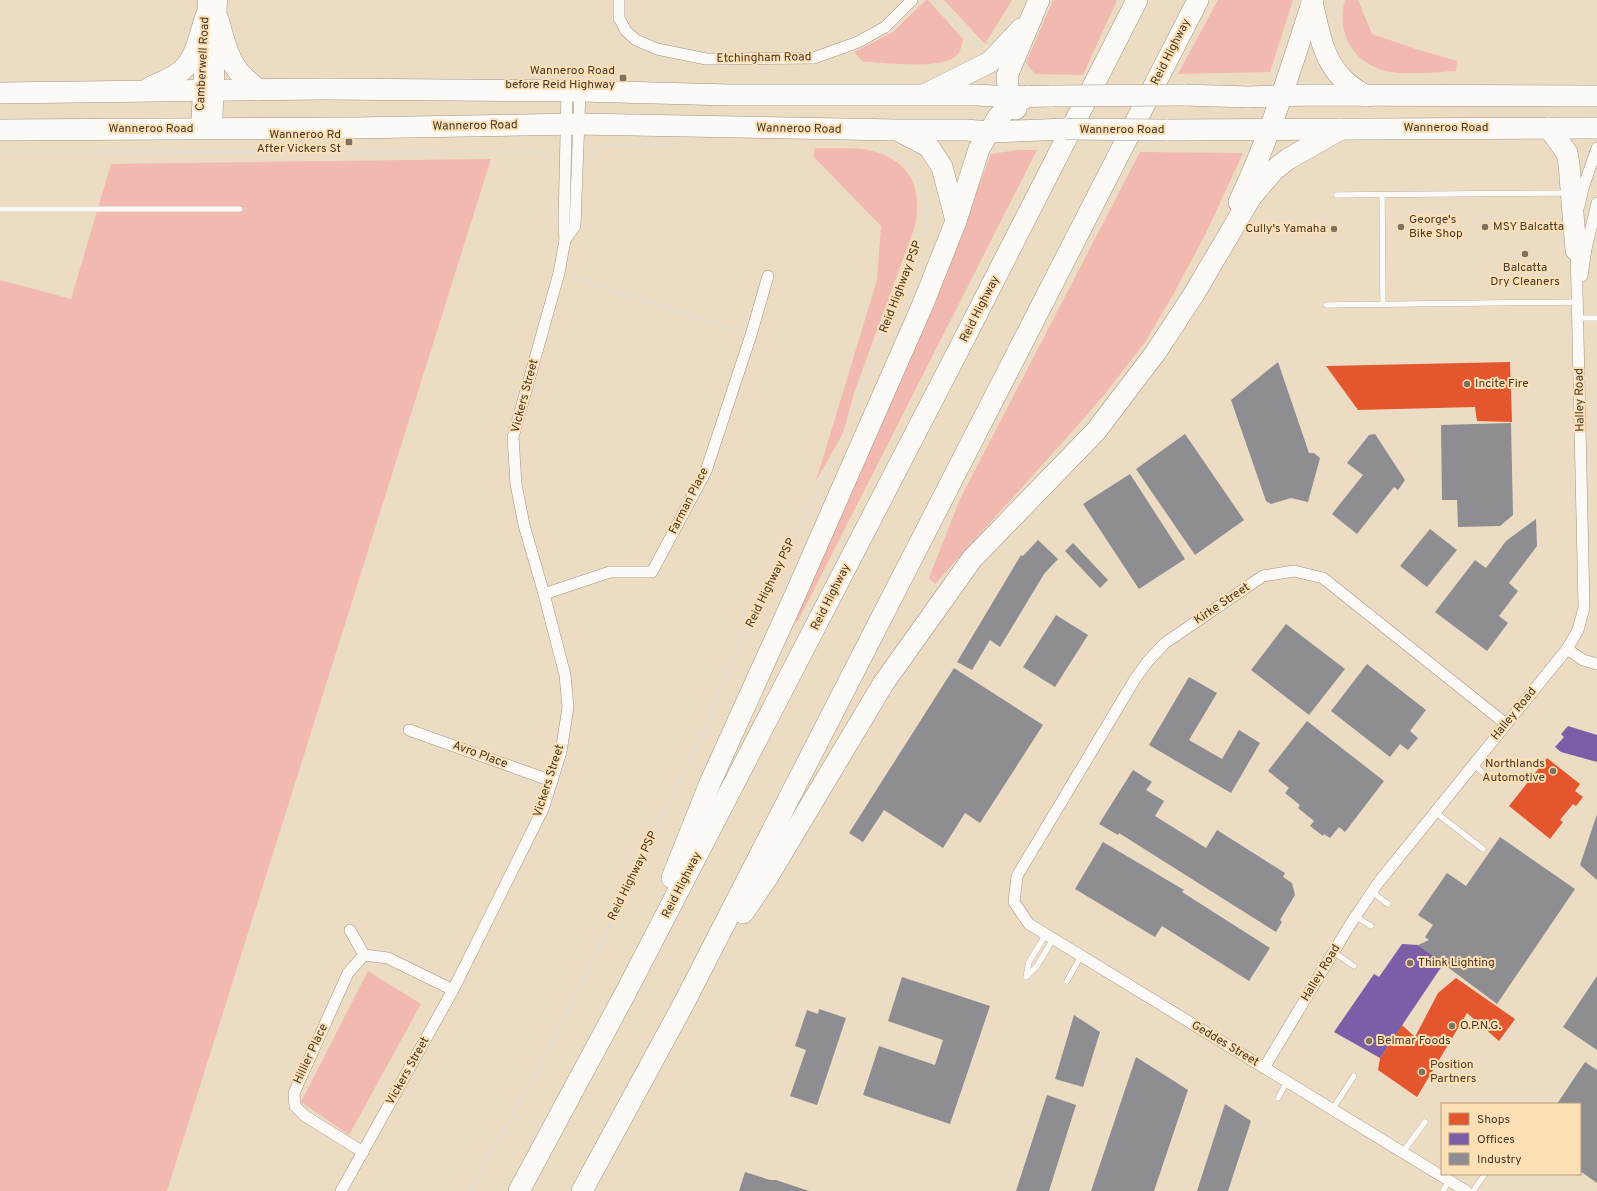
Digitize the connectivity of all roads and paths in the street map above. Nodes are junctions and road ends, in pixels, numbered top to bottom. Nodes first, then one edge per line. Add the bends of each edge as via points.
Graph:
1 (619, 0) edge
2 (912, 0) edge
3 (935, 0) edge
4 (1137, 0) edge
5 (1198, 0) edge
6 (1313, 1) edge
7 (1036, 7) edge
8 (212, 9) edge
9 (990, 62) junction
10 (146, 90) junction
11 (258, 90) junction
12 (209, 91) junction
13 (574, 91) junction
14 (0, 93) edge
15 (923, 96) junction
16 (1282, 96) junction
17 (1366, 96) junction
18 (1597, 96) edge
19 (1017, 99) junction
20 (573, 124) junction
21 (1040, 127) junction
22 (207, 128) junction
23 (1549, 128) junction
24 (1597, 128) edge
25 (1341, 129) junction
26 (0, 130) edge
27 (896, 130) junction
28 (1269, 130) junction
29 (989, 132) junction
30 (1597, 148) edge
31 (0, 153) edge
32 (938, 161) junction
33 (555, 162) dead end
34 (1571, 193) junction
35 (1336, 195) dead end
36 (1382, 195) junction
37 (1597, 203) edge
38 (0, 209) edge
39 (240, 209) dead end
40 (956, 222) junction
41 (1576, 250) junction
42 (558, 273) junction
43 (768, 276) dead end
44 (1194, 294) junction
45 (1578, 302) junction
46 (1383, 304) junction
47 (1326, 305) dead end
48 (1578, 318) junction
49 (1597, 318) edge
50 (751, 335) junction
51 (854, 417) dead end
52 (839, 452) dead end
53 (544, 594) junction
54 (1567, 648) junction
55 (1597, 664) edge
56 (1506, 724) junction
57 (409, 730) dead end
58 (1473, 764) junction
59 (1488, 777) dead end
60 (552, 781) junction
61 (1435, 812) junction
62 (1483, 849) dead end
63 (1017, 876) joint
64 (1372, 892) junction
65 (1388, 904) dead end
66 (1356, 916) junction
67 (1371, 926) dead end
68 (350, 930) dead end
69 (1049, 936) junction
70 (1333, 952) junction
71 (364, 955) junction
72 (1081, 956) junction
73 (1354, 966) dead end
74 (1068, 981) dead end
75 (453, 990) junction
76 (626, 992) junction
77 (683, 1005) junction
78 (1264, 1068) junction
79 (1354, 1076) dead end
80 (1287, 1082) junction
81 (1278, 1098) dead end
82 (1332, 1110) junction
83 (1425, 1122) dead end
84 (362, 1152) junction
85 (1403, 1152) junction
86 (1440, 1171) edge
87 (1444, 1175) edge
88 (1484, 1175) edge
89 (1449, 1181) junction
90 (341, 1191) edge
91 (470, 1191) edge
92 (519, 1191) edge
93 (582, 1191) edge
94 (1443, 1191) edge
95 (1466, 1191) edge
96 (1473, 1191) edge

1 - 2 street, Etchingham Road via 619,18 628,33 644,44 706,59 814,58 858,42 886,27
3 - 9 path
4 - 76 highway, Reid Highway via 960,349
5 - 77 highway, Reid Highway
6 - 16 highway
6 - 17 highway via 1323,48 1331,66 1344,80
7 - 9 highway via 1017,33
7 - 19 highway via 1007,76
8 - 10 highway via 186,67
8 - 11 highway via 234,65
8 - 12 street, Camberwell Road
9 - 15 highway
10 - 12 highway
10 - 14 highway
11 - 12 highway
11 - 13 highway
12 - 22 street, Camberwell Road
13 - 15 highway
13 - 20 street, Vickers Street
15 - 19 highway
16 - 17 highway
16 - 19 highway, bridge via 1052,96
16 - 28 highway
17 - 18 highway
19 - 21 highway via 1020,113
19 - 29 highway via 998,117
20 - 22 highway, Wanneroo Road
20 - 27 highway, Wanneroo Road
20 - 42 street, Vickers Street via 575,226 565,240
21 - 28 highway, Wanneroo Road, bridge via 1066,130
21 - 29 highway, Wanneroo Road
22 - 26 highway, Wanneroo Road
23 - 24 highway, Wanneroo Road
23 - 25 highway, Wanneroo Road
23 - 34 highway via 1567,153
25 - 28 highway, Wanneroo Road
25 - 44 highway via 1288,159 1274,170 1251,197
27 - 29 highway, Wanneroo Road
27 - 32 highway via 929,147
28 - 44 highway via 1248,182
29 - 40 highway via 979,149
30 - 41 street, Halley Road via 1583,188 1577,217
31 - 33 path via 535,151
32 - 40 highway via 942,167
32 - 51 path, Reid Highway PSP via 913,169 922,184 928,209 925,229 889,317
34 - 36 lane
34 - 41 highway
35 - 36 lane
36 - 46 lane
37 - 45 street, Halley Road via 1586,249
38 - 39 lane
40 - 76 highway via 923,304 710,783
41 - 45 street, Halley Road
42 - 50 path
42 - 53 street, Vickers Street via 513,437 516,484 524,525
43 - 50 street, Farman Place
44 - 77 highway via 1156,352 1096,430 972,559 883,684 767,878
45 - 46 lane
45 - 48 street, Halley Road
46 - 47 lane
48 - 49 lane
48 - 54 street, Halley Road via 1584,608 1578,630
50 - 53 street, Farman Place via 706,471 652,572 610,572
52 - 91 path, Reid Highway PSP via 734,658 716,697 709,721 582,982 539,1067
53 - 60 street, Vickers Street via 565,675 568,707 561,752
54 - 55 street via 1583,660
54 - 56 street, Halley Road
56 - 58 street, Halley Road
56 - 63 street, Kirke Street via 1323,578 1294,571 1263,576 1164,643 1148,661
57 - 60 street, Avro Place
58 - 59 lane
58 - 61 street, Halley Road
60 - 75 street, Vickers Street via 543,809
61 - 62 lane
61 - 64 street, Halley Road
63 - 69 street, Geddes Street via 1014,902 1029,924
64 - 65 lane
64 - 66 street, Halley Road
66 - 67 lane
66 - 70 street, Halley Road
68 - 71 street
69 - 69 lane via 1037,966 1026,977 1029,962
69 - 72 street, Geddes Street
70 - 73 lane
70 - 78 street, Halley Road
71 - 75 street via 388,958
71 - 84 street, Hillier Place via 348,973 294,1092 295,1106 304,1116
72 - 74 lane
72 - 78 street, Geddes Street
75 - 84 street, Vickers Street
76 - 92 highway, Reid Highway
77 - 93 highway, Reid Highway
78 - 80 street, Geddes Street
79 - 82 lane
80 - 81 lane
80 - 82 street, Geddes Street
82 - 85 street, Geddes Street
83 - 85 lane
84 - 90 street, Vickers Street
85 - 86 street, Geddes Street
87 - 89 street, Geddes Street
88 - 96 lane
89 - 94 lane
89 - 95 street, Geddes Street

